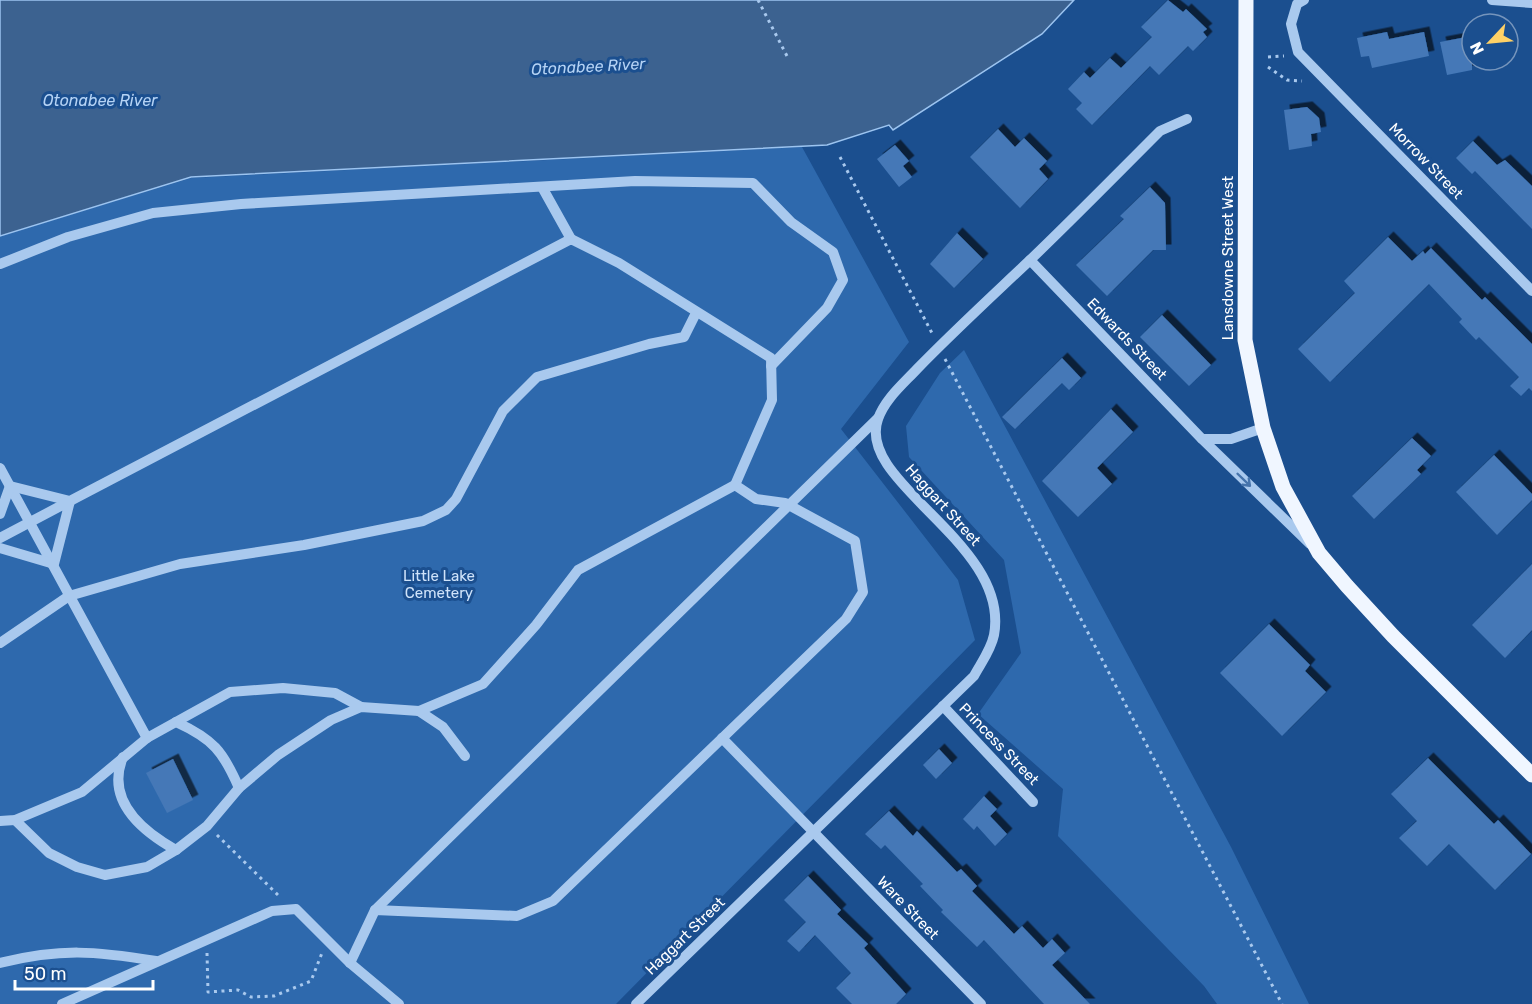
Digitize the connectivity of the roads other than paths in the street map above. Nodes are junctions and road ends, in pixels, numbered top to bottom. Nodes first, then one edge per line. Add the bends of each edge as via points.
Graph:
1 (1246, 0) edge
2 (1304, 0) edge
3 (1492, 0) edge
4 (1532, 3) edge
5 (1187, 119) dead end
6 (543, 188) junction
7 (571, 239) junction
8 (1030, 260) junction
9 (0, 264) edge
10 (1532, 291) edge
11 (696, 313) junction
12 (771, 366) junction
13 (878, 418) junction
14 (1263, 428) junction
15 (1202, 439) junction
16 (0, 468) edge
17 (735, 485) junction
18 (10, 486) junction
19 (70, 501) junction
20 (788, 505) junction
21 (0, 514) edge
22 (31, 522) junction
23 (0, 538) edge
24 (0, 548) edge
25 (1319, 553) junction
26 (54, 564) junction
27 (69, 596) junction
28 (0, 643) edge
29 (943, 706) junction
30 (361, 707) junction
31 (418, 711) junction
32 (176, 722) junction
33 (147, 738) junction
34 (722, 738) junction
35 (125, 754) junction
36 (465, 756) dead end
37 (1532, 775) edge
38 (239, 788) junction
39 (1033, 802) dead end
40 (15, 820) junction
41 (0, 821) edge
42 (814, 832) junction
43 (176, 850) junction
44 (375, 910) junction
45 (157, 961) junction
46 (0, 963) edge
47 (350, 963) junction
48 (62, 1004) edge
49 (399, 1004) edge
50 (636, 1004) edge
51 (981, 1004) edge

1 - 14 main road, Lansdowne Street West via 1245,340
2 - 10 street, Morrow Street via 1297,4 1291,24 1298,52
3 - 4 street
5 - 8 street, Haggart Street via 1160,131
6 - 7 street
6 - 9 street via 241,204 153,213 68,237
6 - 12 street via 635,181 753,183 791,222 833,252 843,280 827,308
7 - 11 street via 619,263
7 - 19 street
8 - 13 street, Haggart Street via 939,346 891,396
8 - 15 street, Edwards Street
11 - 12 street via 771,358
11 - 27 street via 684,337 537,377 503,411 456,499 446,510 423,521 180,564
12 - 17 street via 772,400
13 - 20 street
13 - 29 street, Haggart Street via 874,433 881,456 964,548 984,578 995,609 993,637 985,657 974,676
14 - 15 street via 1231,438
14 - 25 main road, Lansdowne Street West via 1284,487
15 -> 25 street, Edwards Street
16 - 18 street
17 - 20 street via 756,499
17 - 31 street via 578,570 483,684
18 - 19 street
18 - 21 street
18 - 22 street
19 - 22 street
19 - 26 street
20 - 34 street via 855,541 863,592 846,619
20 - 44 street
22 - 23 street
22 - 26 street
24 - 26 street
25 - 37 main road, Lansdowne Street West via 1381,623
26 - 27 street
27 - 28 street
27 - 33 street
29 - 39 street, Princess Street
29 - 42 street, Haggart Street
30 - 31 street
30 - 32 street via 335,693 284,688 230,692
30 - 38 street via 331,720 278,755
31 - 36 street via 443,727
32 - 33 street
32 - 38 street via 216,745
33 - 35 street
34 - 42 street, Ware Street
34 - 44 street via 553,901 517,916
35 - 40 street via 82,792
35 - 43 street via 118,770 124,804 150,836
38 - 43 street via 207,826
40 - 41 street
40 - 43 street via 49,853 105,875 147,867
42 - 50 street, Haggart Street
42 - 51 street, Ware Street
44 - 47 street
45 - 46 street via 93,951 41,953
45 - 47 street via 272,911 296,909
45 - 48 street
47 - 49 street

